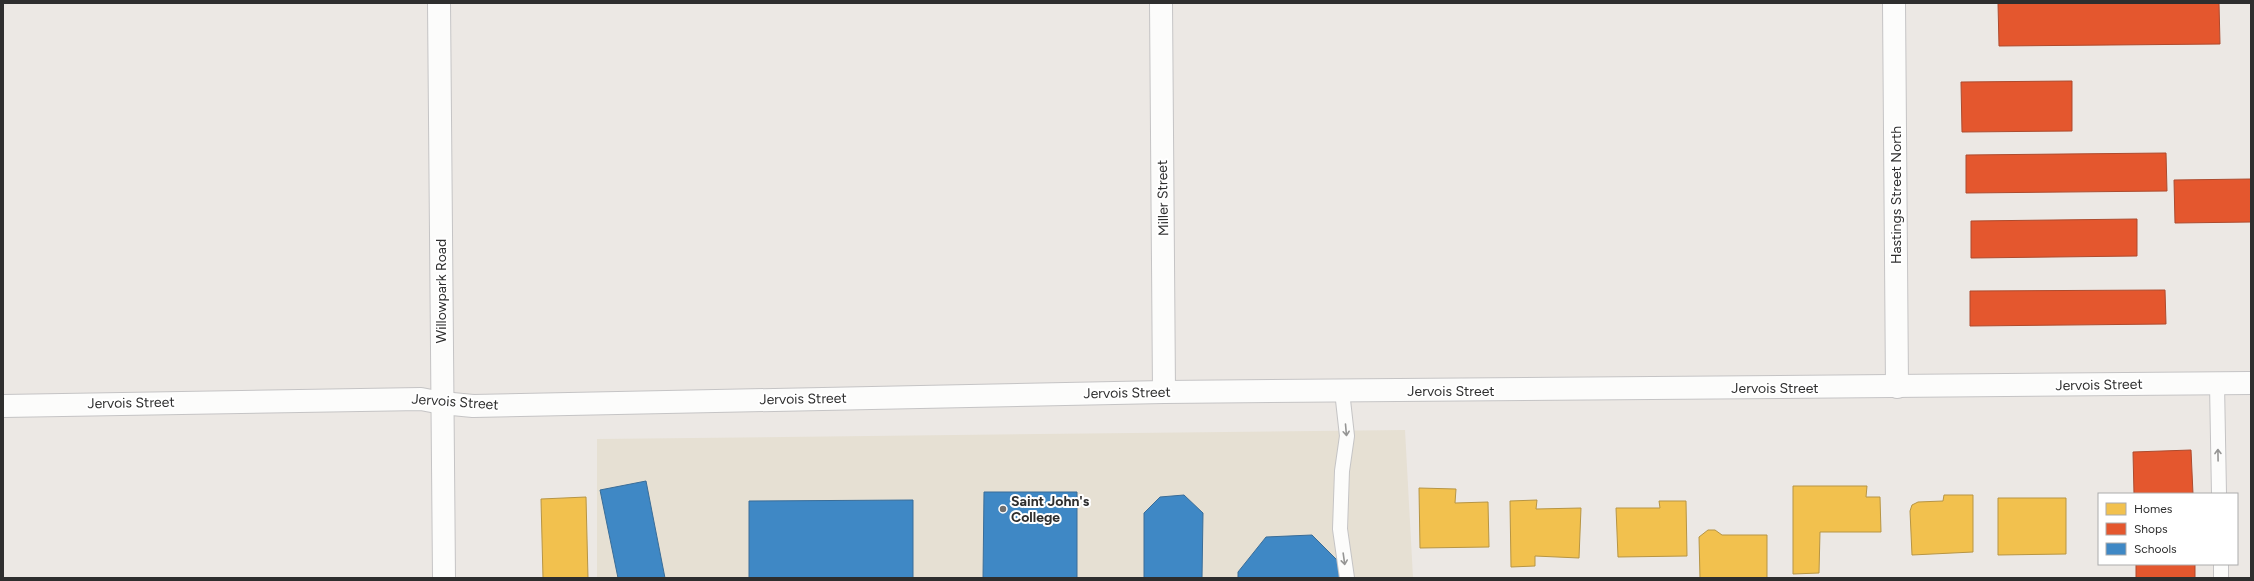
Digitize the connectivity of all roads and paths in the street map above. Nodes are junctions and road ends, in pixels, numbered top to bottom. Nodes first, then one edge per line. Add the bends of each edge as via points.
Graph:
1 (439, 3) edge
2 (1161, 3) edge
3 (1894, 3) edge
4 (2251, 383) edge
5 (2217, 384) junction
6 (1897, 387) junction
7 (1342, 391) junction
8 (1164, 392) junction
9 (442, 403) junction
10 (3, 406) edge
11 (2219, 493) edge
12 (2221, 565) edge
13 (444, 578) edge
14 (1347, 578) edge
15 (2221, 578) edge

1 - 9 street, Willowpark Road
2 - 8 street, Miller Street
3 - 6 street, Hastings Street North
4 - 5 street, Jervois Street
5 - 6 street, Jervois Street
11 -> 5 lane
6 - 7 street, Jervois Street
7 - 8 street, Jervois Street
7 -> 14 lane via 1347,436 1342,471 1340,529
8 - 9 street, Jervois Street via 473,406
9 - 10 street, Jervois Street via 414,399
9 - 13 street, Willowpark Road
12 - 15 lane

